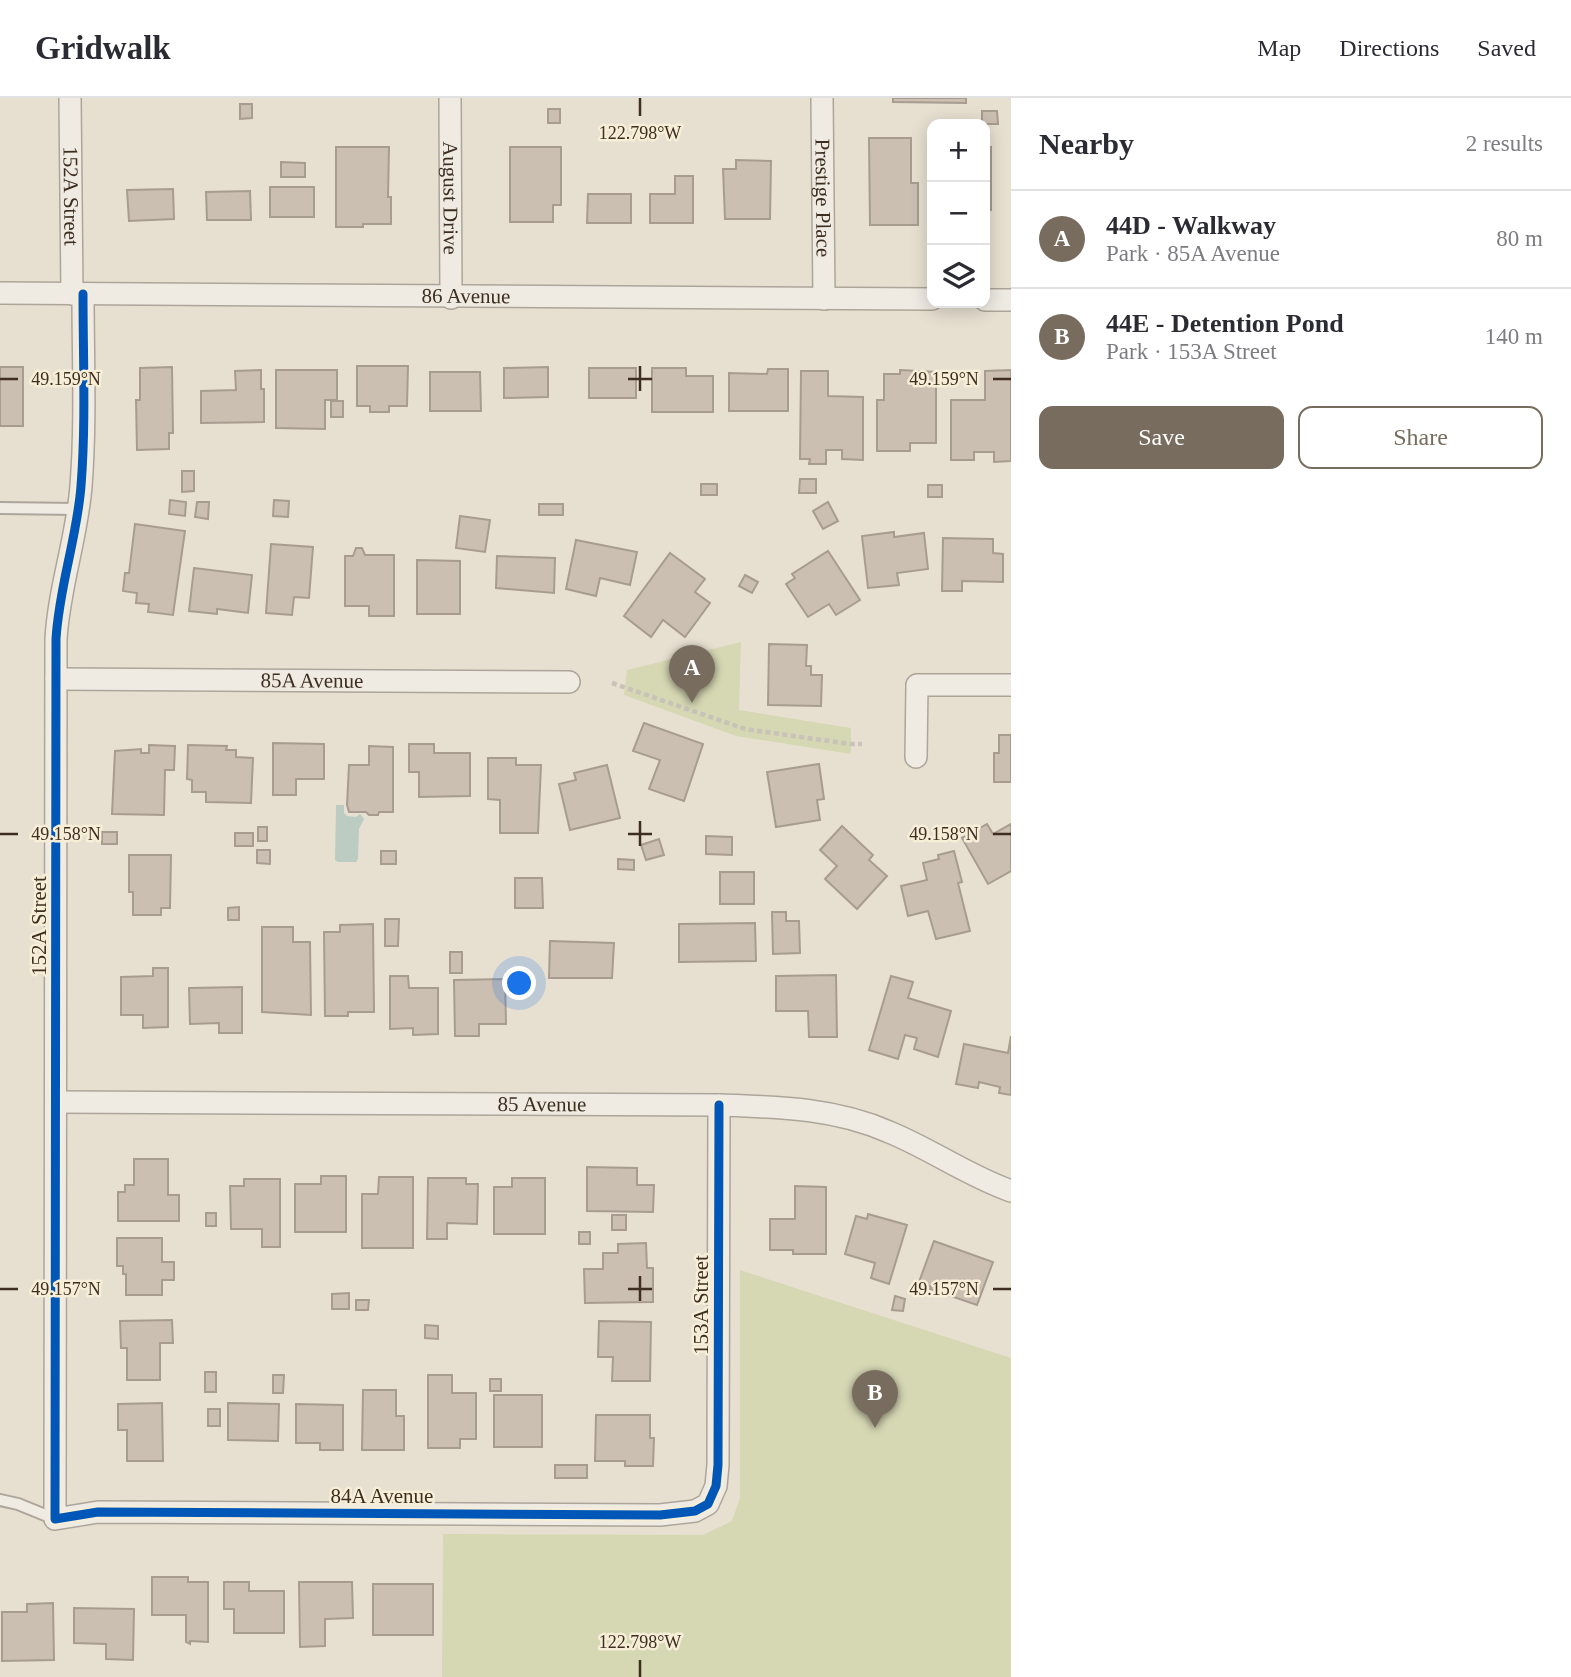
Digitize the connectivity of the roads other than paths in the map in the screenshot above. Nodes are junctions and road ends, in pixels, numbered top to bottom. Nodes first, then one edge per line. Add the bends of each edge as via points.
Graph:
1 (70, 98) edge
2 (450, 98) edge
3 (822, 98) edge
4 (0, 293) edge
5 (77, 294) junction
6 (451, 298) junction
7 (824, 299) junction
8 (927, 299) edge
9 (990, 300) edge
10 (1011, 300) edge
11 (0, 508) edge
12 (78, 509) junction
13 (56, 679) junction
14 (569, 682) dead end
15 (1011, 685) edge
16 (916, 757) dead end
17 (56, 1102) junction
18 (719, 1105) junction
19 (1011, 1191) edge
20 (0, 1500) edge
21 (708, 1504) joint
22 (55, 1519) junction

1 - 5 street, 152A Street
2 - 6 street, August Drive
3 - 7 street, Prestige Place
4 - 5 street, 86 Avenue
5 - 6 street, 86 Avenue
5 - 12 street, 152A Street via 82,461
6 - 7 street, 86 Avenue
7 - 8 street, 86 Avenue
9 - 10 street
11 - 12 lane
12 - 13 street, 152A Street via 58,612
13 - 14 street, 85A Avenue
13 - 17 street, 152A Street
15 - 16 street via 917,685
17 - 18 street, 85 Avenue
17 - 22 street, 152A Street
18 - 19 street, 85 Avenue via 793,1108 852,1118
18 - 21 street, 153A Street via 718,1465
20 - 22 lane
21 - 22 street, 84A Avenue via 695,1511 660,1515 98,1512

